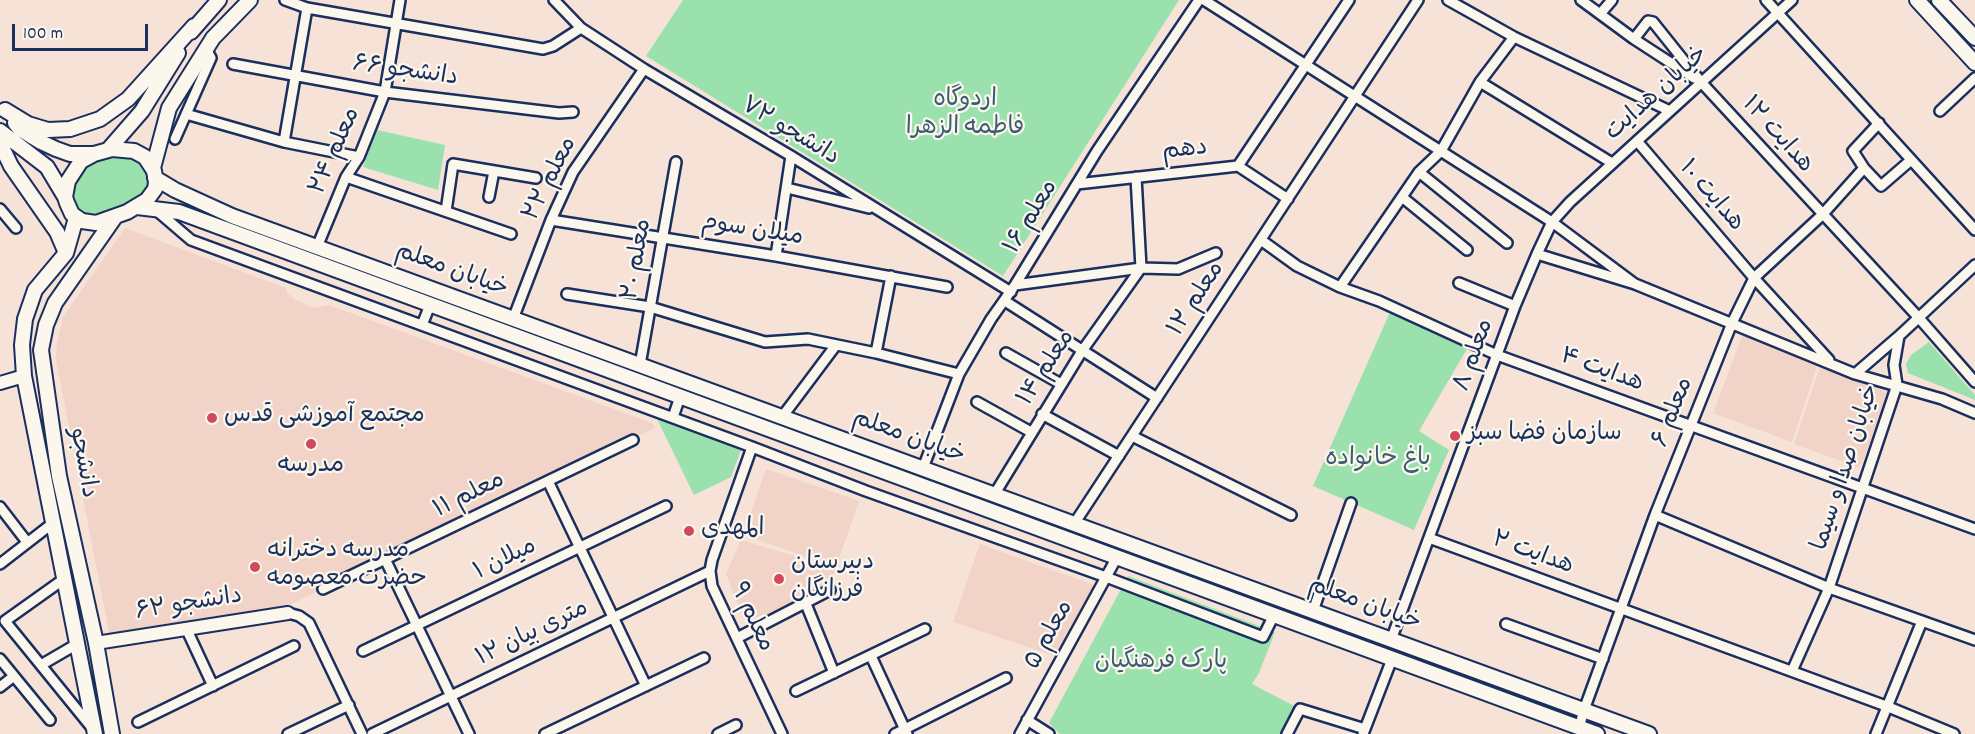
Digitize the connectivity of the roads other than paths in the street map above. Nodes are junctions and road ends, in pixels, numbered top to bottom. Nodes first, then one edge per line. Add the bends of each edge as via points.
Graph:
1 (219, 0) edge
2 (250, 0) edge
3 (285, 0) edge
4 (400, 0) edge
5 (554, 0) edge
6 (1199, 0) edge
7 (1204, 0) edge
8 (1349, 0) edge
9 (1418, 0) edge
10 (1448, 0) edge
11 (1581, 0) edge
12 (1612, 0) edge
13 (1766, 0) edge
14 (1792, 0) edge
15 (1917, 0) edge
16 (1939, 0) edge
17 (307, 8) junction
18 (1778, 13) junction
19 (1600, 14) junction
20 (397, 22) junction
21 (194, 26) junction
22 (581, 28) junction
23 (1514, 37) junction
24 (1975, 38) edge
25 (1634, 39) junction
26 (206, 49) junction
27 (1975, 63) edge
28 (233, 64) dead end
29 (1306, 65) junction
30 (644, 69) junction
31 (296, 75) junction
32 (1975, 78) edge
33 (1480, 82) junction
34 (1701, 82) junction
35 (385, 92) junction
36 (151, 98) junction
37 (1354, 98) junction
38 (2, 107) edge
39 (169, 108) junction
40 (1670, 111) junction
41 (1940, 111) dead end
42 (573, 112) dead end
43 (186, 114) junction
44 (1879, 123) junction
45 (0, 131) edge
46 (175, 139) dead end
47 (1637, 141) junction
48 (284, 142) junction
49 (0, 143) edge
50 (108, 150) junction
51 (1440, 151) junction
52 (94, 154) junction
53 (791, 156) junction
54 (359, 157) junction
55 (1911, 160) junction
56 (676, 162) dead end
57 (1612, 163) junction
58 (1238, 166) junction
59 (1864, 168) junction
60 (494, 171) junction
61 (1419, 172) junction
62 (154, 173) junction
63 (346, 177) junction
64 (1136, 177) junction
65 (536, 178) dead end
66 (1077, 184) junction
67 (787, 188) junction
68 (65, 197) junction
69 (489, 197) dead end
70 (1402, 197) junction
71 (1288, 199) junction
72 (137, 207) junction
73 (0, 208) edge
74 (154, 209) junction
75 (879, 210) junction
76 (446, 212) junction
77 (1822, 215) junction
78 (232, 216) junction
79 (115, 217) junction
80 (76, 218) junction
81 (551, 220) junction
82 (1552, 222) junction
83 (16, 228) dead end
84 (225, 229) junction
85 (1975, 230) edge
86 (511, 234) dead end
87 (663, 238) junction
88 (1261, 240) junction
89 (1507, 243) dead end
90 (317, 247) junction
91 (1467, 250) dead end
92 (66, 253) junction
93 (1216, 253) dead end
94 (1536, 254) junction
95 (776, 256) junction
96 (1975, 265) edge
97 (1141, 267) junction
98 (891, 276) junction
99 (1754, 278) junction
100 (1459, 283) dead end
101 (1635, 284) junction
102 (947, 287) dead end
103 (1340, 287) junction
104 (1013, 288) junction
105 (567, 294) dead end
106 (1005, 301) junction
107 (430, 305) junction
108 (1515, 306) junction
109 (650, 307) junction
110 (1919, 318) junction
111 (513, 319) junction
112 (1732, 322) junction
113 (422, 325) junction
114 (1899, 336) junction
115 (584, 345) junction
116 (836, 345) junction
117 (1082, 351) junction
118 (876, 352) junction
119 (1006, 353) dead end
120 (1497, 355) junction
121 (579, 359) junction
122 (1832, 363) junction
123 (640, 365) junction
124 (959, 374) junction
125 (1855, 374) junction
126 (24, 376) junction
127 (1975, 382) edge
128 (0, 383) edge
129 (1061, 384) junction
130 (1897, 385) junction
131 (680, 397) junction
132 (1157, 398) junction
133 (977, 402) dead end
134 (1975, 413) edge
135 (1042, 414) junction
136 (673, 417) junction
137 (782, 417) junction
138 (1691, 425) junction
139 (1031, 432) junction
140 (1132, 436) junction
141 (633, 440) dead end
142 (752, 447) junction
143 (1119, 456) junction
144 (922, 468) junction
145 (59, 476) junction
146 (44, 481) junction
147 (548, 481) junction
148 (1864, 487) junction
149 (994, 495) junction
150 (1351, 503) dead end
151 (666, 506) dead end
152 (0, 507) edge
153 (1291, 515) dead end
154 (1655, 515) junction
155 (52, 524) junction
156 (1074, 524) junction
157 (1975, 529) edge
158 (1429, 538) junction
159 (27, 542) junction
160 (579, 548) junction
161 (1117, 557) junction
162 (385, 559) junction
163 (0, 564) edge
164 (710, 571) junction
165 (1106, 577) junction
166 (64, 579) junction
167 (1829, 588) junction
168 (323, 589) dead end
169 (830, 590) dead end
170 (806, 604) junction
171 (1621, 608) junction
172 (1313, 611) junction
173 (288, 613) joint
174 (1274, 615) junction
175 (613, 618) junction
176 (1922, 621) junction
177 (1506, 624) dead end
178 (417, 625) junction
179 (186, 628) junction
180 (925, 629) dead end
181 (737, 638) junction
182 (1391, 640) junction
183 (1975, 640) edge
184 (96, 643) junction
185 (77, 644) junction
186 (294, 646) dead end
187 (363, 651) dead end
188 (871, 656) junction
189 (0, 658) edge
190 (704, 658) dead end
191 (1392, 659) junction
192 (1603, 659) junction
193 (41, 665) junction
194 (1792, 671) junction
195 (834, 673) junction
196 (14, 676) junction
197 (1006, 678) dead end
198 (213, 686) junction
199 (646, 686) junction
200 (0, 687) edge
201 (796, 691) dead end
202 (451, 696) junction
203 (349, 705) junction
204 (1886, 706) junction
205 (1584, 710) junction
206 (50, 720) dead end
207 (1027, 720) junction
208 (138, 722) dead end
209 (736, 725) dead end
210 (1579, 728) junction
211 (1364, 731) edge
212 (95, 732) edge
213 (906, 732) edge
214 (112, 734) edge
215 (288, 734) edge
216 (362, 734) edge
217 (372, 734) edge
218 (469, 734) edge
219 (545, 734) edge
220 (718, 734) edge
221 (782, 734) edge
222 (895, 734) edge
223 (1020, 734) edge
224 (1049, 734) edge
225 (1287, 734) edge
226 (1597, 734) edge
227 (1649, 734) edge
228 (1876, 734) edge
229 (1954, 734) edge

1 - 21 main road
2 - 26 main road
3 - 17 street
4 - 20 street, معلم ۲۴
5 - 22 street, دانشجو ۷۲
6 - 66 street, معلم ۱۶
7 - 29 street
8 - 29 street
9 - 37 street, معلم ۱۲
10 - 23 street
11 - 19 street
12 - 19 street
13 - 18 street
14 - 18 street, خیابان هدایت
15 - 27 main road
16 - 24 main road
17 - 20 street
17 - 31 street
18 - 34 street, خیابان هدایت
18 - 44 street
19 - 25 street
20 - 22 street via 543,49
20 - 35 street, معلم ۲۴
21 - 36 main road
21 - 38 main road via 128,99 100,118 70,129 48,130 28,124
22 - 30 street, دانشجو ۷۲
23 - 33 street
23 - 40 street
25 - 34 street
25 - 34 street via 1648,21 1653,22
26 - 39 main road
26 - 43 street via 211,58
28 - 31 street, دانشجو ۶۶
29 - 37 street
29 - 58 street
30 - 53 street, دانشجو ۷۲
30 - 81 street, معلم ۲۲ via 573,172
31 - 35 street, دانشجو ۶۶
31 - 48 street
32 - 41 street
33 - 51 street
33 - 57 street
34 - 40 street, خیابان هدایت
34 - 77 street, هدایت ۱۲
35 - 42 street, دانشجو ۶۶
35 - 54 street, معلم ۲۴
36 - 39 main road
36 - 50 main road
37 - 51 street
37 - 71 street, معلم ۱۲
38 - 52 main road via 20,129 41,142 70,154
39 - 62 main road
40 - 47 street, خیابان هدایت
43 - 46 street
43 - 48 street
44 - 55 street
44 - 59 street via 1853,151
45 - 68 main road via 47,167
47 - 57 street, خیابان هدایت
47 - 99 street, هدایت ۱۰
48 - 54 street
49 - 92 main road via 57,232
50 - 52 main road
50 - 62 main road via 140,154 149,161
51 - 61 street
51 - 82 street
52 - 68 main road via 73,171
53 - 67 street
53 - 75 street, دانشجو ۷۲
54 - 63 street, معلم ۲۴
55 - 59 street via 1881,186
55 - 85 street
56 - 87 street, معلم ۲۰
57 - 82 street, خیابان هدایت
58 - 64 street, دهم
58 - 71 street, دهم
59 - 77 street, معلم ۶
60 - 65 street
60 - 69 street
60 - 76 street via 453,164
61 - 70 street
61 - 89 street
62 - 72 main road via 152,194
62 - 78 main road, خیابان معلم via 175,190
63 - 76 street
63 - 90 street, معلم ۲۴
64 - 66 street, دهم
64 - 97 street
66 - 104 street, معلم ۱۶
67 - 75 street
67 - 95 street
68 - 80 main road
70 - 91 street
70 - 103 street
71 - 88 street, معلم ۱۲
72 - 74 main road, خیابان معلم
72 - 79 main road
73 - 83 street
74 - 84 main road, خیابان معلم via 179,212
74 - 113 street via 191,240
75 - 104 street, دانشجو ۷۲
76 - 86 street
77 - 99 street, معلم ۶
77 - 110 street, هدایت ۱۲
78 - 84 main road
78 - 90 main road, خیابان معلم
79 - 80 main road via 96,223
79 - 145 main road, دانشجو via 55,303 46,325 41,350
80 - 92 main road, دانشجو
81 - 87 street, میلان سوم
81 - 111 street, معلم ۲۲
82 - 94 street, معلم ۸
82 - 101 street
84 - 107 main road, خیابان معلم
87 - 95 street, میلان سوم
87 - 109 street, معلم ۲۰
88 - 103 street, هدایت ۴ via 1298,266
88 - 132 street, معلم ۱۲
90 - 111 main road, خیابان معلم
92 - 126 main road, دانشجو via 35,290 25,319
93 - 97 street via 1178,269
94 - 101 street
94 - 108 street, معلم ۸
95 - 98 street, میلان سوم
96 - 110 street
97 - 104 street
97 - 117 street, معلم ۱۴
98 - 102 street, میلان سوم
98 - 118 street
99 - 112 street, معلم ۶
99 - 122 street, هدایت ۱۰
100 - 108 street
101 - 112 street
103 - 120 street, هدایت ۴
104 - 106 street, معلم ۱۶
105 - 109 street
106 - 117 street
106 - 124 street, معلم ۱۶
107 - 113 street
107 - 121 main road, خیابان معلم
108 - 120 street, معلم ۸
109 - 116 street via 765,342 808,339
109 - 123 street, معلم ۲۰
110 - 114 street
110 - 127 street, هدایت ۱۲
111 - 115 main road, خیابان معلم
112 - 122 street
112 - 138 street, معلم ۶
113 - 136 street
114 - 125 street
114 - 130 street, خیابان صدا و سیما via 1894,365
115 - 121 main road
115 - 123 main road, خیابان معلم
116 - 118 street
116 - 137 street
117 - 129 street, معلم ۱۴
117 - 132 street
118 - 124 street
119 - 129 street
120 - 138 street, هدایت ۴
120 - 158 street, معلم ۸
121 - 131 main road, خیابان معلم
122 - 125 street
123 - 137 main road, خیابان معلم
124 - 144 street, معلم ۱۶
125 - 130 street
126 - 128 street
126 - 146 main road, دانشجو
129 - 135 street, معلم ۱۴
130 - 134 street
130 - 148 street, خیابان صدا و سیما
131 - 136 street
131 - 161 main road, خیابان معلم
132 - 140 street, معلم ۱۲
133 - 139 street
135 - 139 street, معلم ۱۴
135 - 143 street
136 - 142 street
137 - 144 main road, خیابان معلم
138 - 148 street, هدایت ۴
138 - 154 street, معلم ۶
139 - 149 street, معلم ۱۴
140 - 143 street, معلم ۱۲
140 - 153 street
141 - 147 street, معلم ۱۱
142 - 164 street, معلم ۹
142 - 165 street
143 - 156 street, معلم ۱۲
144 - 149 main road, خیابان معلم
145 - 146 main road
145 - 184 main road, دانشجو
146 - 155 main road, دانشجو
147 - 160 street
147 - 162 street, معلم ۱۱
148 - 157 street, هدایت ۴
148 - 167 street, خیابان صدا و سیما
149 - 156 main road, خیابان معلم
150 - 172 street
151 - 160 street, میلان ۱
152 - 159 street
154 - 167 street
154 - 171 street, معلم ۶
155 - 159 street
155 - 166 main road, دانشجو
156 - 172 main road, خیابان معلم
158 - 171 street, هدایت ۲
158 - 182 street, معلم ۸
159 - 163 street
160 - 175 street
160 - 178 street, میلان ۱
161 - 165 street, معلم ۵
161 - 174 main road, خیابان معلم
162 - 168 street, معلم ۱۱
162 - 178 street
164 - 175 street, ۱۲ متری بیان
164 - 181 street, معلم ۹ via 712,586
165 - 174 street via 1263,637
165 - 207 street, معلم ۵
166 - 185 main road, دانشجو
166 - 193 street via 5,621
167 - 176 street
167 - 194 street, خیابان صدا و سیما
169 - 170 street
170 - 181 street
170 - 195 street
171 - 192 street, معلم ۶
171 - 194 street, هدایت ۲
172 - 182 main road, خیابان معلم
173 - 179 street, دانشجو ۶۲
173 - 203 street via 309,623
174 - 191 main road, خیابان معلم
175 - 199 street
175 - 202 street, ۱۲ متری بیان
176 - 183 street
176 - 204 street
177 - 192 street
178 - 187 street, میلان ۱
178 - 202 street
179 - 184 street, دانشجو ۶۲
179 - 198 street
180 - 188 street
181 - 221 street, معلم ۹
182 - 205 main road, خیابان معلم
184 - 214 main road, دانشجو
185 - 193 street
185 - 212 main road, دانشجو
186 - 198 street
188 - 195 street
188 - 213 street
189 - 196 street
190 - 199 street
191 - 210 main road, خیابان معلم
191 - 211 street
192 - 205 street, معلم ۶
193 - 212 street
194 - 204 street, هدایت ۲
195 - 201 street
196 - 200 street
196 - 206 street
197 - 213 street
198 - 208 street
199 - 219 street
202 - 217 street, ۱۲ متری بیان
202 - 218 street
203 - 215 street
203 - 216 street
204 - 228 street
204 - 229 street, هدایت ۲
205 - 210 street, معلم ۶
205 - 227 main road, خیابان معلم
207 - 223 street, معلم ۵
207 - 224 street
209 - 220 street
210 - 226 main road, خیابان معلم
211 - 225 street via 1300,709
213 - 222 street

